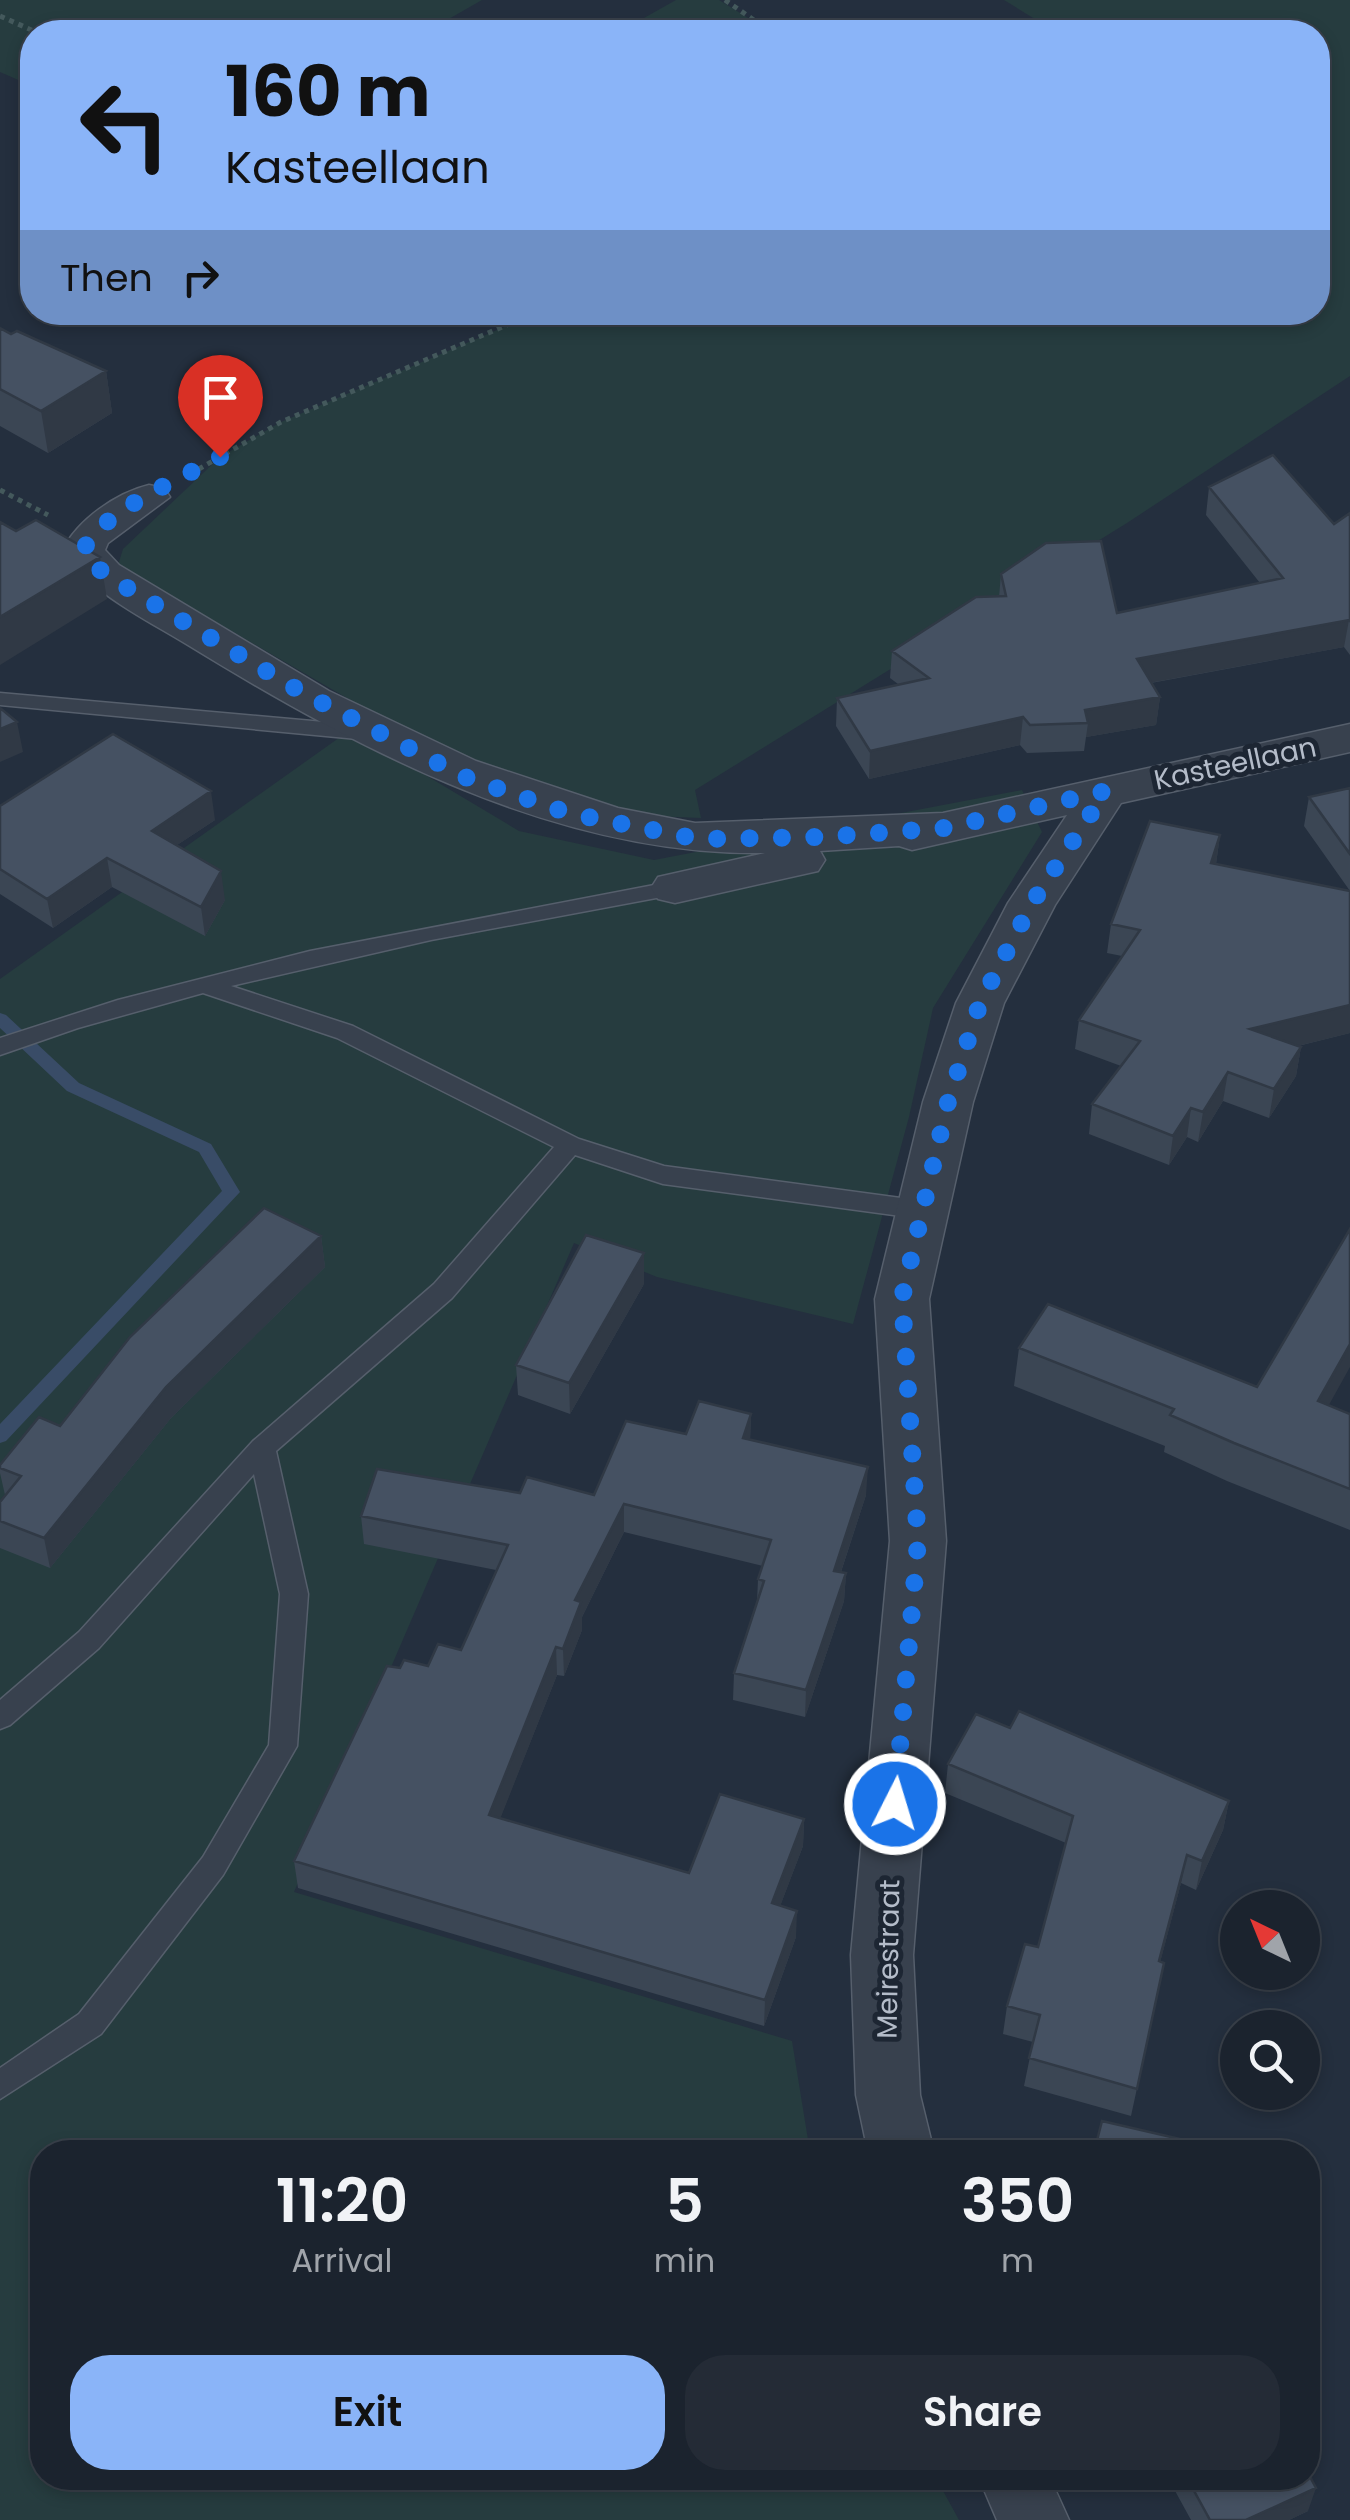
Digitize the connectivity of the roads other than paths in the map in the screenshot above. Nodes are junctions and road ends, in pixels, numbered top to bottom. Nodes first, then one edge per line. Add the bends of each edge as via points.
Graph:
1 (150, 496) road end
2 (0, 699) edge
3 (383, 734) junction
4 (1350, 738) edge
5 (1106, 791) junction
6 (945, 828) junction
7 (676, 888) joint
8 (203, 985) junction
9 (0, 1046) edge
10 (570, 1145) junction
11 (923, 1210) junction
12 (262, 1448) junction
13 (0, 1717) edge
14 (0, 2085) edge
15 (898, 2140) edge
16 (1019, 2490) edge
17 (1033, 2520) edge

1 - 3 street, Kasteellaan via 90,536 83,551 104,574
2 - 3 lane
3 - 6 street, Kasteellaan via 465,777 568,813 698,839
4 - 5 street, Kasteellaan
5 - 6 street, Kasteellaan
5 - 11 street, Meirestraat via 1032,903 980,1003
6 - 7 street, Kasteellaan
7 - 8 lane via 508,916
8 - 9 lane
8 - 10 lane via 345,1032
10 - 11 lane via 664,1175
10 - 12 lane via 443,1291
11 - 15 street, Meirestraat via 902,1298 918,1541 882,1955 888,2095
12 - 13 lane via 89,1640
12 - 14 lane via 294,1594 283,1746 213,1866 90,2024
16 - 17 street

